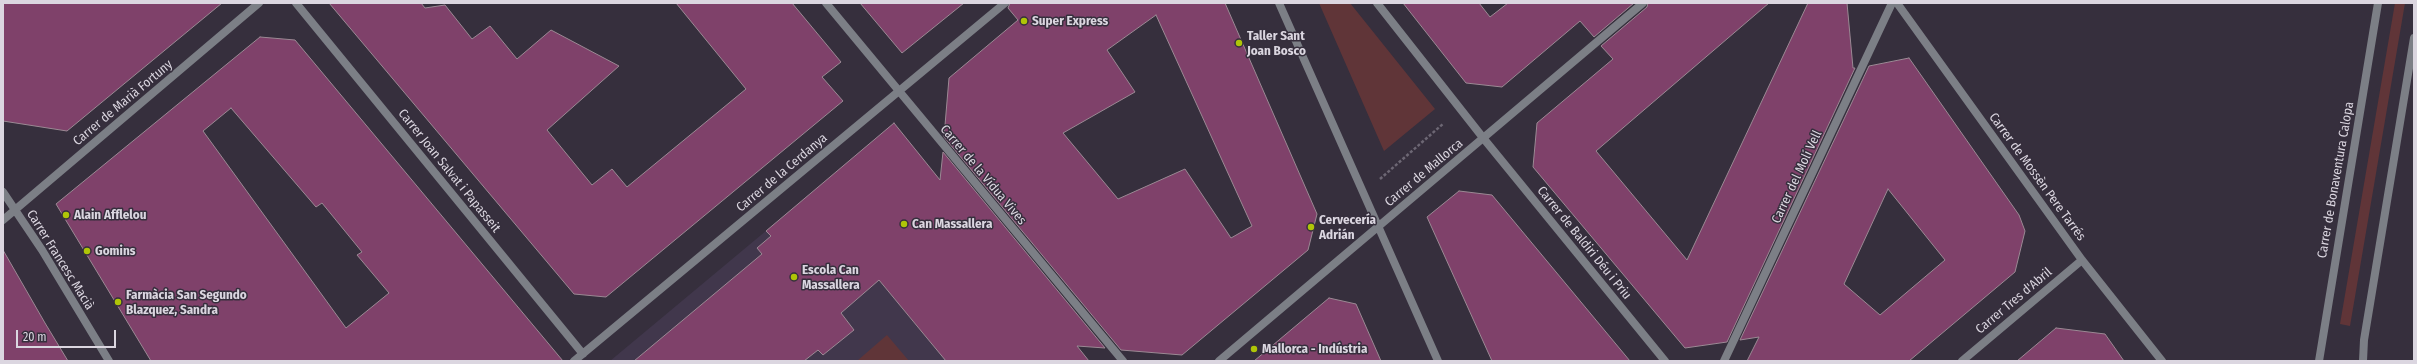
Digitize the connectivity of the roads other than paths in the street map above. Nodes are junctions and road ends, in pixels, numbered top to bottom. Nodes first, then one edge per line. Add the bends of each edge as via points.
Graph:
1 (259, 3) edge
2 (296, 3) edge
3 (826, 3) edge
4 (1005, 3) edge
5 (1279, 3) edge
6 (1376, 3) edge
7 (1643, 3) edge
8 (1892, 3) edge
9 (1897, 3) edge
10 (2378, 3) edge
11 (2414, 38) edge
12 (899, 92) junction
13 (1484, 139) junction
14 (3, 192) edge
15 (15, 211) junction
16 (3, 220) edge
17 (1379, 226) junction
18 (2082, 260) junction
19 (2319, 352) junction
20 (583, 354) junction
21 (109, 361) edge
22 (574, 361) edge
23 (1123, 361) edge
24 (1219, 361) edge
25 (1438, 361) edge
26 (1665, 361) edge
27 (1724, 361) edge
28 (1962, 361) edge
29 (2162, 361) edge
30 (2311, 361) edge
31 (2319, 361) edge
32 (2363, 361) edge

1 - 15 street, Carrer de Marià Fortuny
2 - 20 street, Carrer Joan Salvat i Papasseit
3 - 12 street, Carrer de la Vídua Vives
4 - 12 street, Carrer de la Cerdanya
5 - 17 street
6 - 13 street, Carrer de Baldiri Déu i Priu
7 - 13 street, Carrer de Mallorca
8 - 27 street, Carrer del Molí Vell
9 - 18 street, Carrer de Mossèn Pere Tarrés
10 - 19 street, Carrer de Bonaventura Calopa via 2330,286 2330,301
11 - 32 street via 2364,340
12 - 20 street, Carrer de la Cerdanya
12 - 23 street, Carrer de la Vídua Vives
13 - 17 street, Carrer de Mallorca
13 - 26 street, Carrer de Baldiri Déu i Priu
14 - 15 street, Carrer Francesc Macià
15 - 16 street, Carrer de Marià Fortuny
15 - 21 street, Carrer Francesc Macià via 42,250
17 - 24 street, Carrer de Mallorca
17 - 25 street
18 - 28 street, Carrer Tres d'Abril
18 - 29 street, Carrer de Mossèn Pere Tarrés
19 - 30 street
19 - 31 street, Carrer de Bonaventura Calopa
20 - 22 street, Carrer de la Cerdanya

